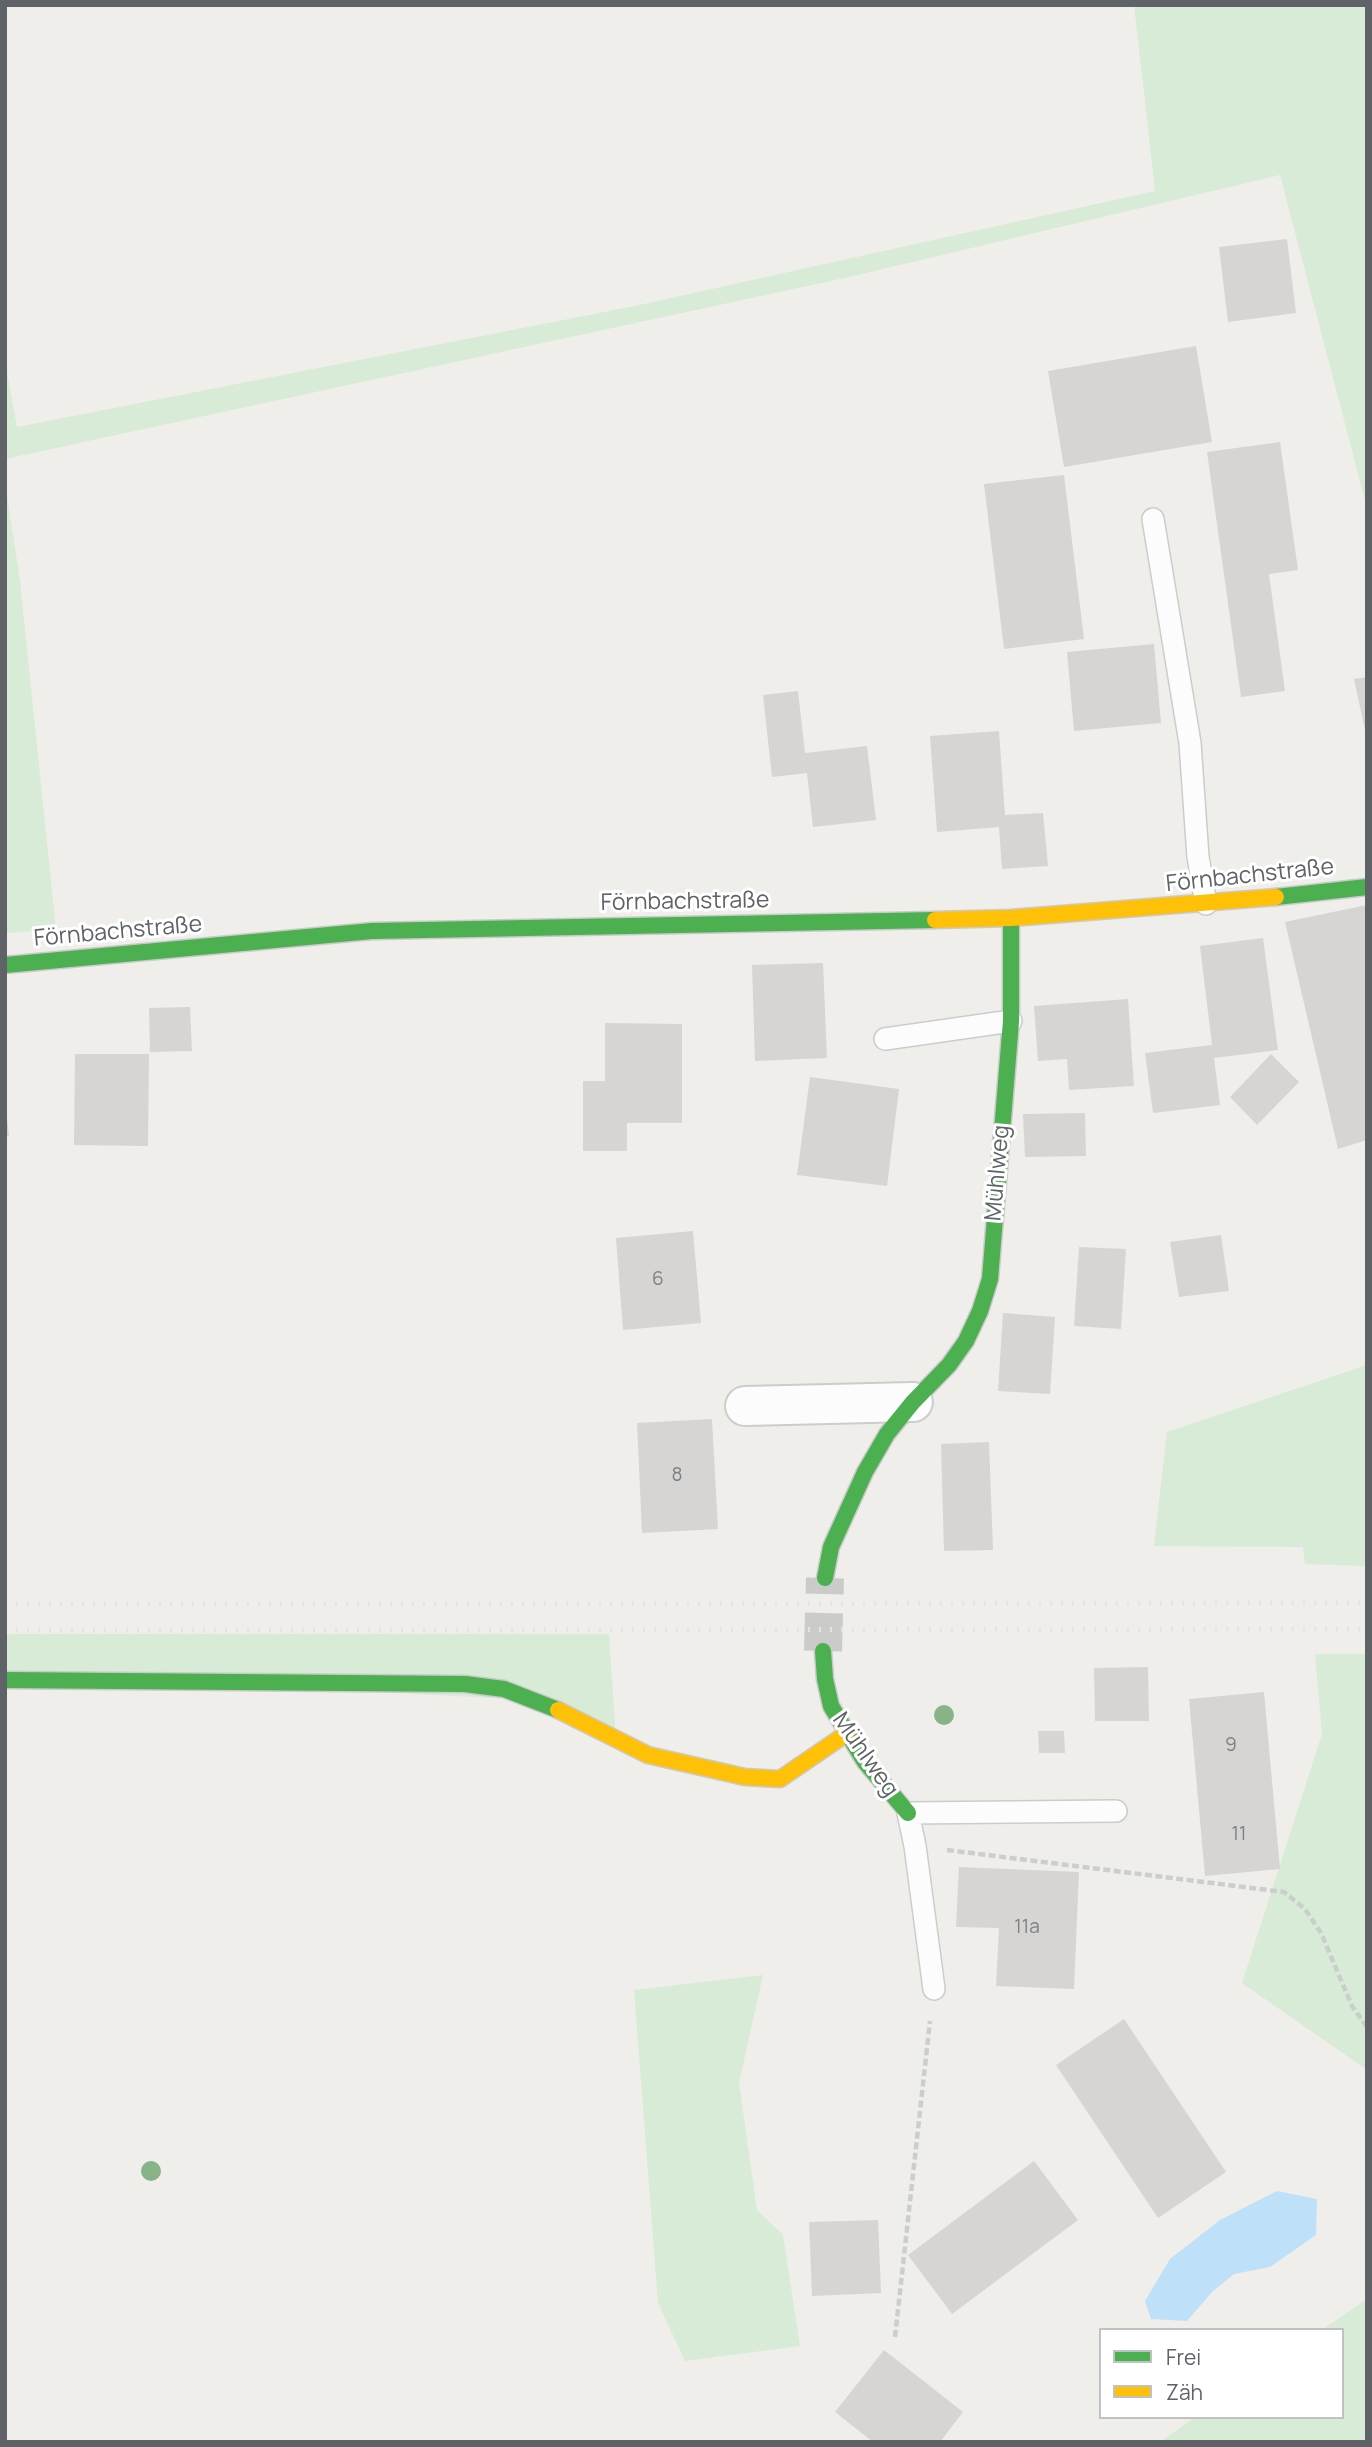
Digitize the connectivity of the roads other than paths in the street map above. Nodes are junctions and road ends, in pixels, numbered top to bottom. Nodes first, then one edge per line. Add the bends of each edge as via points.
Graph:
1 (1153, 519) dead end
2 (1367, 887) edge
3 (1206, 904) junction
4 (1011, 918) junction
5 (5, 965) edge
6 (1011, 1021) junction
7 (885, 1039) dead end
8 (913, 1402) junction
9 (745, 1406) dead end
10 (825, 1578) tunnel mouth
11 (823, 1651) tunnel mouth
12 (5, 1680) edge
13 (846, 1734) junction
14 (1116, 1811) dead end
15 (908, 1813) junction
16 (934, 1989) road end

1 - 3 lane via 1188,731
2 - 3 street, Förnbachstraße
3 - 4 street, Förnbachstraße
4 - 5 street, Förnbachstraße via 372,931
4 - 6 street, Mühlweg
6 - 7 lane
6 - 8 street, Mühlweg via 990,1279 966,1341
8 - 9 street
8 - 10 street, Mühlweg via 865,1472 831,1547
11 - 13 street, Mühlweg via 831,1706
12 - 13 street via 465,1684 504,1689 575,1717 648,1755 745,1777 780,1779
13 - 15 street, Mühlweg
14 - 15 lane
15 - 16 lane

